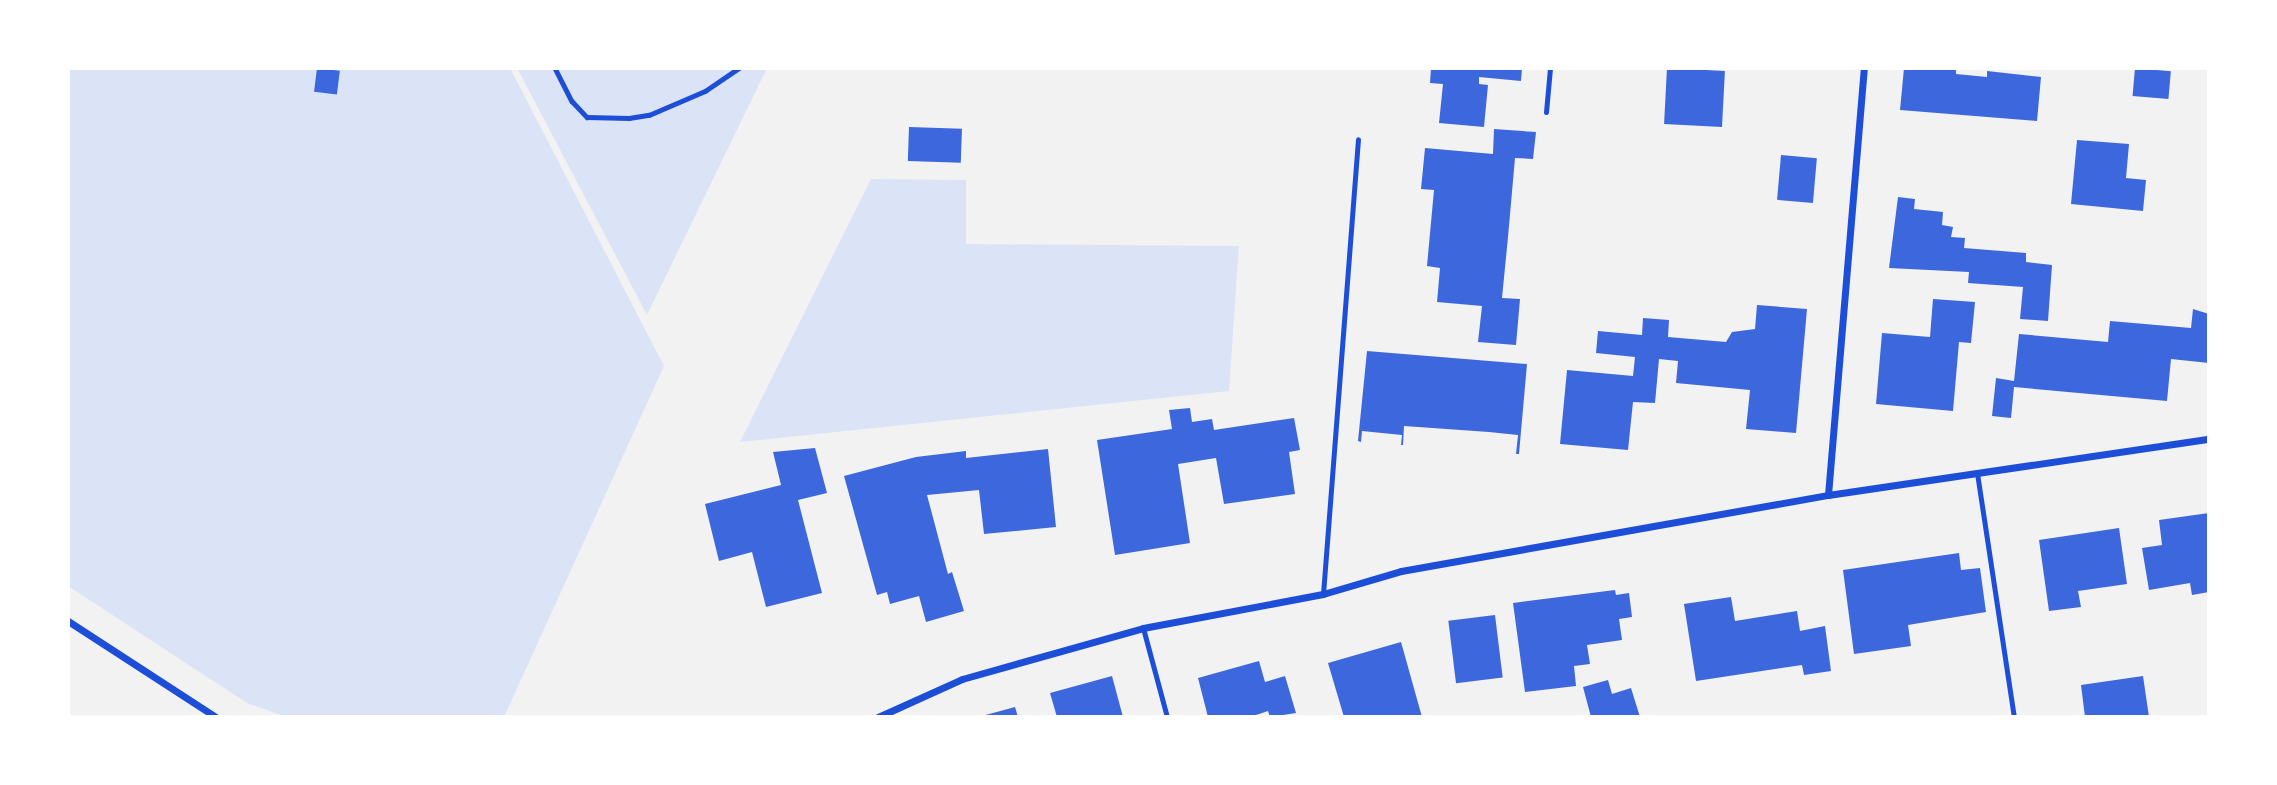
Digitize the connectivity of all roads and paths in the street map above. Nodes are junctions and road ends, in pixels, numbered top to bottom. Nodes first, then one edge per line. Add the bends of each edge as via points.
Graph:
1 (555, 68) edge
2 (739, 68) edge
3 (1550, 68) edge
4 (1864, 68) edge
5 (1546, 112) dead end
6 (1358, 139) dead end
7 (2209, 439) edge
8 (1977, 473) junction
9 (1828, 495) junction
10 (1323, 594) junction
11 (68, 621) edge
12 (1143, 628) junction
13 (216, 717) edge
14 (878, 717) edge
15 (1167, 717) edge
16 (2014, 717) edge

1 - 2 path via 572,101 587,117 629,118 649,115 705,91
3 - 5 lane
4 - 9 street
6 - 10 lane
7 - 8 street
8 - 9 street
8 - 16 lane
9 - 10 street via 1401,571
10 - 12 street
11 - 13 street
12 - 14 street via 962,679
12 - 15 lane

